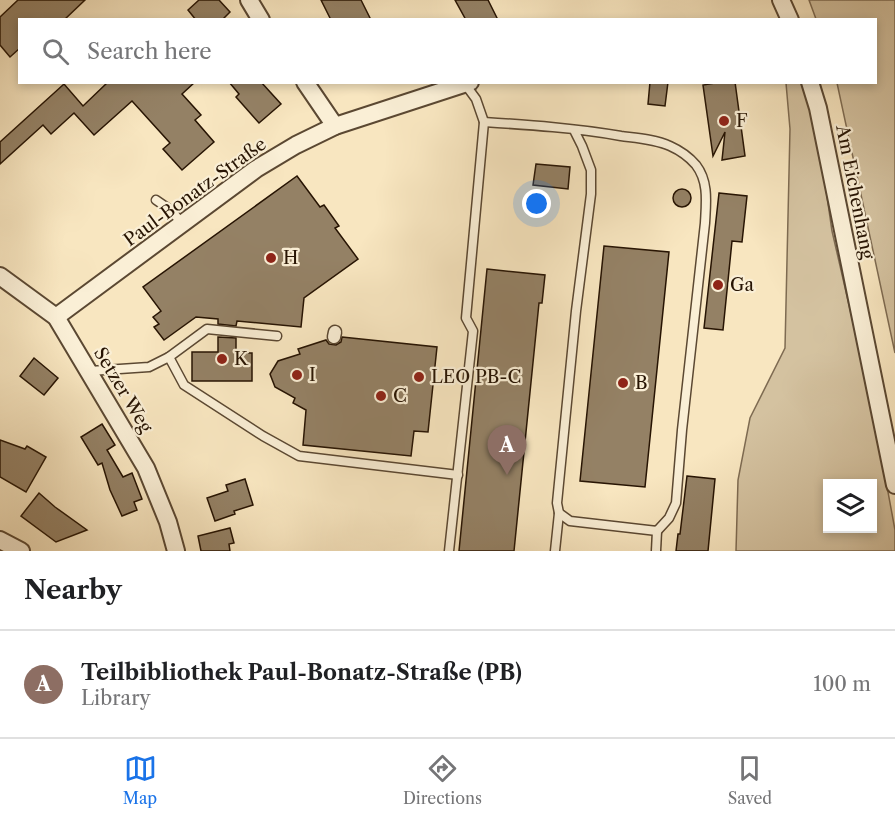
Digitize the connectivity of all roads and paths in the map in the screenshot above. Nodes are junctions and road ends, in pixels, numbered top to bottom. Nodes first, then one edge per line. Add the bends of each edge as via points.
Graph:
1 (249, 0) edge
2 (781, 0) edge
3 (260, 18) edge
4 (789, 18) edge
5 (306, 84) edge
6 (465, 84) edge
7 (468, 84) edge
8 (811, 84) edge
9 (484, 122) junction
10 (335, 126) junction
11 (574, 130) junction
12 (156, 200) dead end
13 (182, 224) junction
14 (0, 276) edge
15 (56, 317) junction
16 (277, 336) dead end
17 (169, 357) junction
18 (90, 372) junction
19 (458, 475) junction
20 (895, 485) edge
21 (558, 513) junction
22 (657, 531) junction
23 (0, 540) edge
24 (21, 551) edge
25 (176, 551) edge
26 (449, 551) edge
27 (555, 551) edge
28 (656, 551) edge

1 - 3 street
2 - 4 street
5 - 10 street
6 - 10 street, Paul-Bonatz-Straße
7 - 9 lane
8 - 20 street, Am Eichenhang
9 - 11 lane
9 - 19 lane via 466,318 472,331
10 - 13 street, Paul-Bonatz-Straße via 256,169
11 - 21 lane via 591,170 591,194
11 - 22 lane via 670,146 696,165 704,179 705,223 676,503
12 - 13 lane
13 - 15 street, Paul-Bonatz-Straße
14 - 15 street, Setzer Weg
15 - 18 street, Setzer Weg
16 - 17 lane via 207,329
17 - 18 lane via 149,367
17 - 19 lane via 184,385 299,456
18 - 25 street, Setzer Weg via 146,468
19 - 26 lane
21 - 22 lane via 570,521
21 - 27 lane
22 - 28 lane
23 - 24 street

